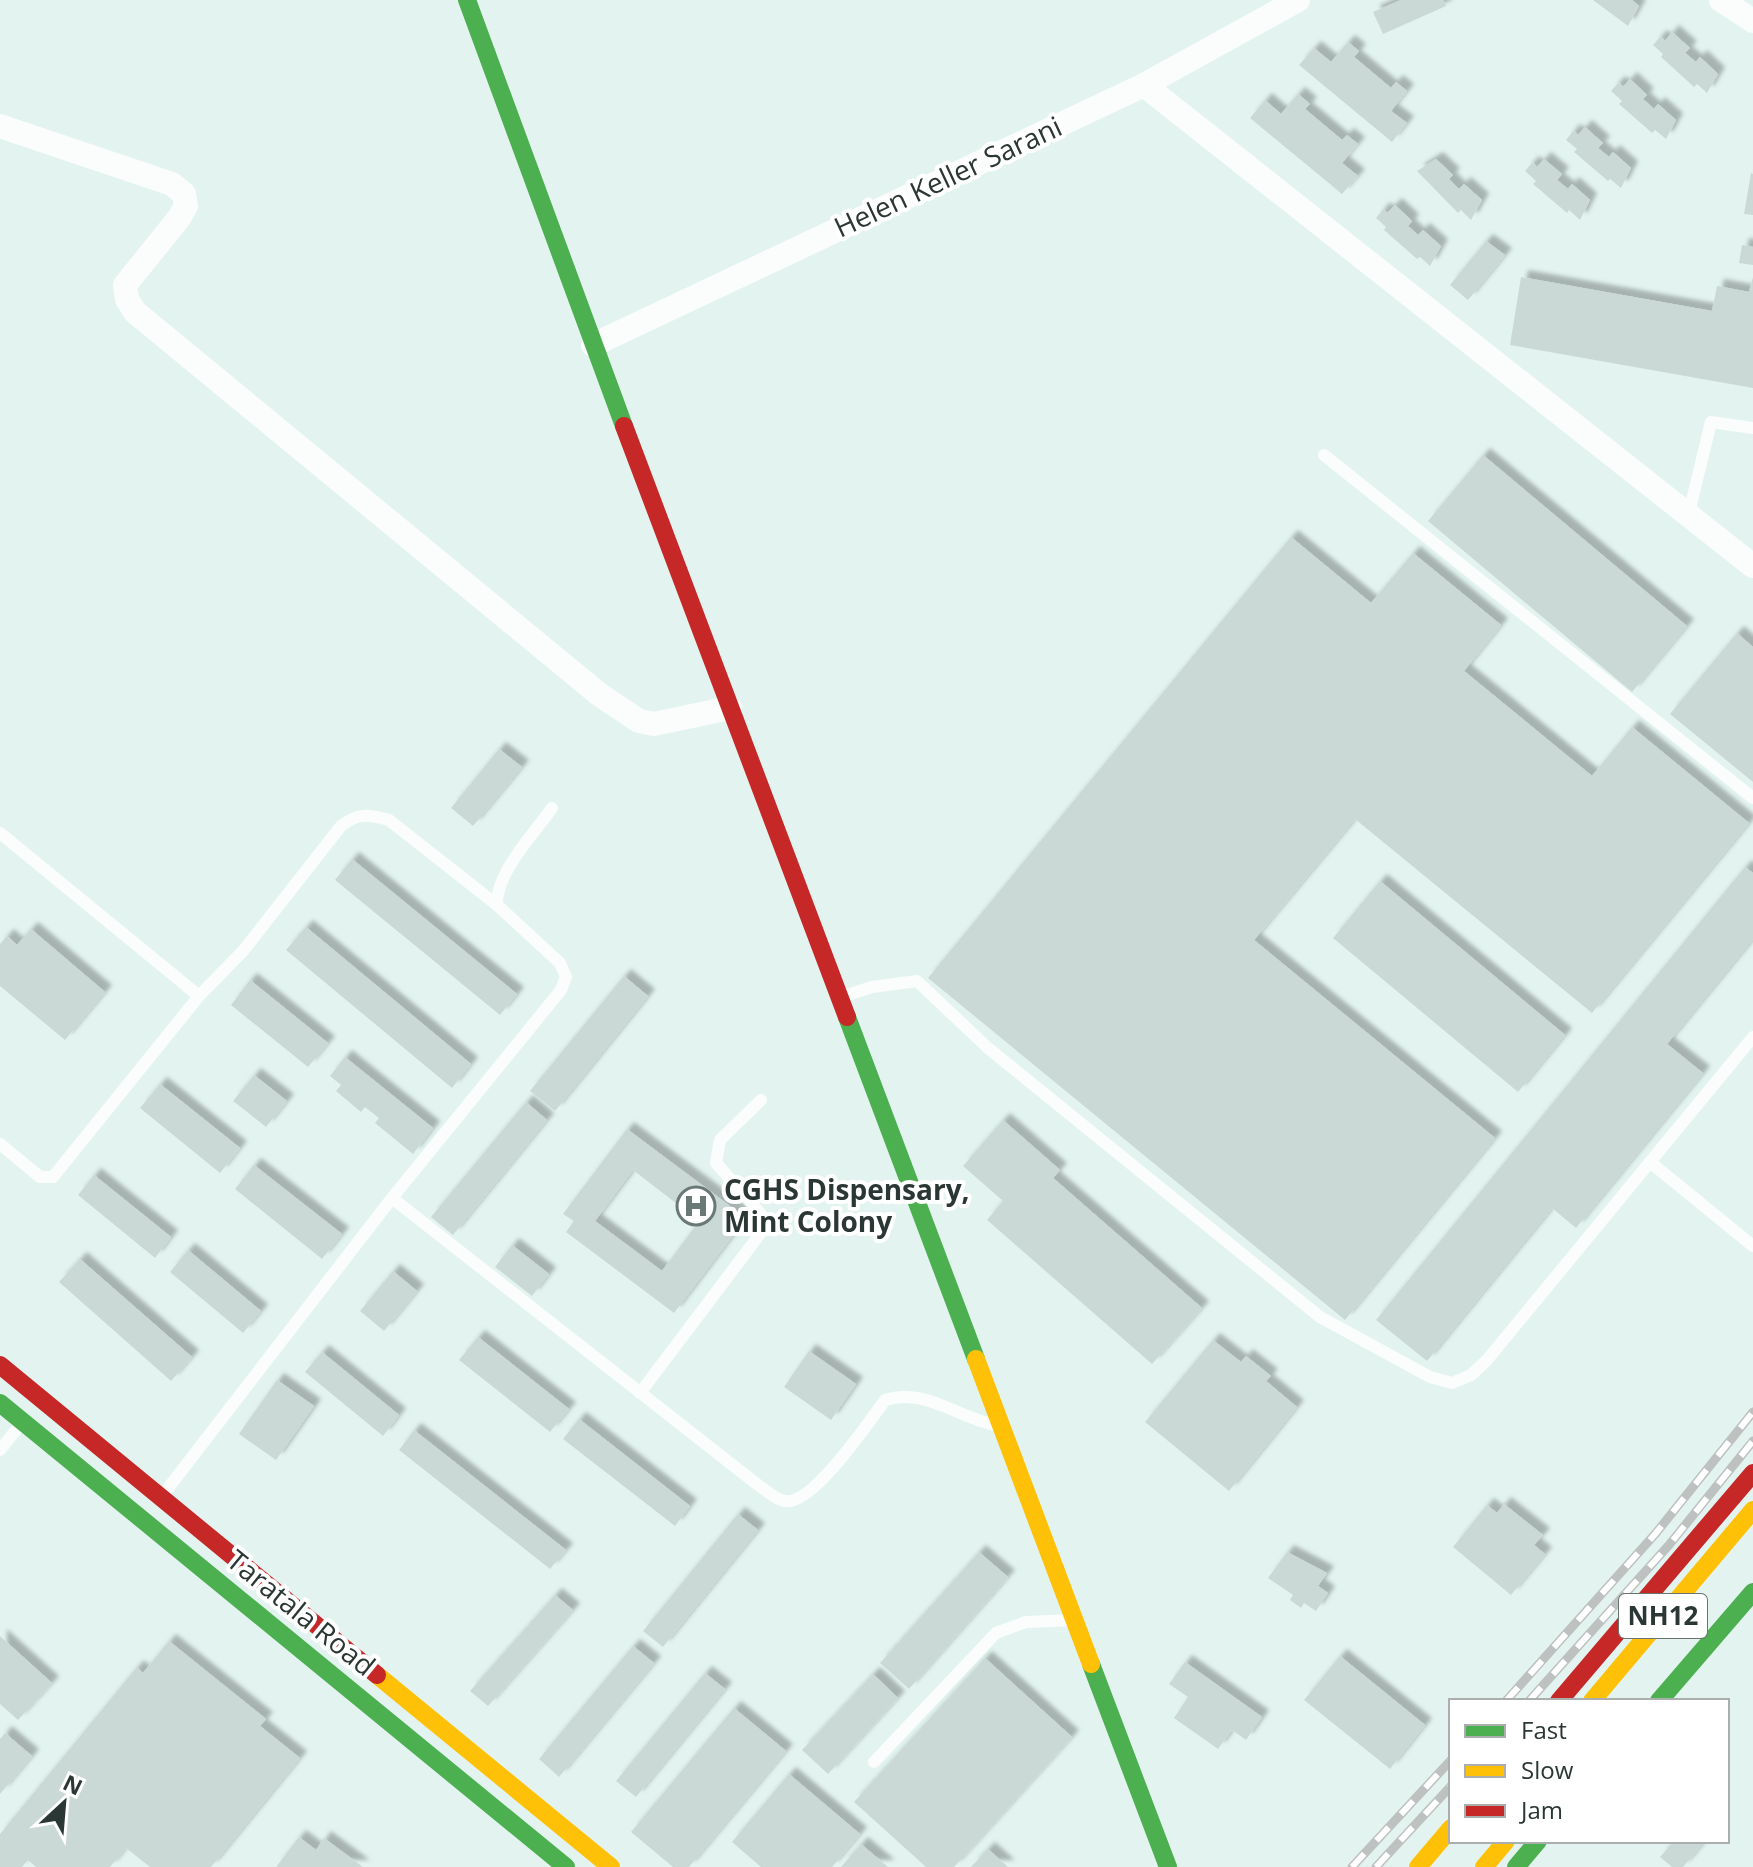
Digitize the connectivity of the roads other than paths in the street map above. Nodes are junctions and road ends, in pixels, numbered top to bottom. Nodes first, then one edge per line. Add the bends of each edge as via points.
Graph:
1 (467, 0) edge
2 (1298, 0) edge
3 (1721, 0) edge
4 (1753, 21) edge
5 (1144, 85) junction
6 (0, 126) edge
7 (593, 345) junction
8 (1753, 428) edge
9 (1324, 455) dead end
10 (1688, 517) junction
11 (1753, 566) edge
12 (730, 708) junction
13 (1753, 798) edge
14 (552, 808) dead end
15 (0, 833) edge
16 (497, 905) junction
17 (199, 996) junction
18 (840, 997) junction
19 (1753, 1037) edge
20 (761, 1100) dead end
21 (0, 1144) edge
22 (1650, 1162) junction
23 (392, 1198) junction
24 (1753, 1246) edge
25 (0, 1365) edge
26 (640, 1393) junction
27 (0, 1403) edge
28 (23, 1422) junction
29 (1002, 1426) junction
30 (0, 1450) edge
31 (1753, 1473) edge
32 (162, 1496) junction
33 (1753, 1510) edge
34 (1753, 1592) edge
35 (1075, 1620) junction
36 (1561, 1699) edge
37 (1594, 1699) edge
38 (1661, 1699) edge
39 (874, 1762) dead end
40 (1449, 1830) edge
41 (1504, 1843) edge
42 (1536, 1843) edge
43 (566, 1867) edge
44 (611, 1867) edge
45 (1168, 1867) edge
46 (1418, 1867) edge
47 (1484, 1867) edge
48 (1516, 1867) edge

1 - 7 main road
2 - 5 street, Helen Keller Sarani
3 - 4 street
5 - 7 street, Helen Keller Sarani
5 - 10 street
6 - 12 street via 172,184 184,194 186,206 179,218 125,285 135,312 600,695 639,721 654,724
7 - 12 main road
8 - 10 lane via 1711,422
9 - 13 lane
10 - 11 street
12 - 18 main road
14 - 16 lane via 506,875
15 - 17 lane
16 - 17 lane via 389,820 355,815
16 - 23 lane via 560,963 566,977 561,990
17 - 21 lane via 53,1177 40,1177
18 - 22 lane via 917,981 988,1048 1320,1317 1430,1377 1452,1383 1487,1360
18 - 29 main road
19 - 22 lane
20 - 26 lane via 720,1140 716,1163 766,1226
22 - 24 lane
23 - 26 lane
23 - 32 lane
25 - 32 main road
26 - 29 lane via 784,1501 800,1500 817,1485 885,1400 918,1396
27 - 28 main road, Taratala Road
28 - 30 lane
28 - 43 main road, Taratala Road
29 - 35 main road
31 - 36 main road
32 - 44 main road
33 - 37 main road, NH12
34 - 38 main road
35 - 39 lane via 1026,1622 996,1633
35 - 45 main road
40 - 46 main road
41 - 47 main road
42 - 48 main road

